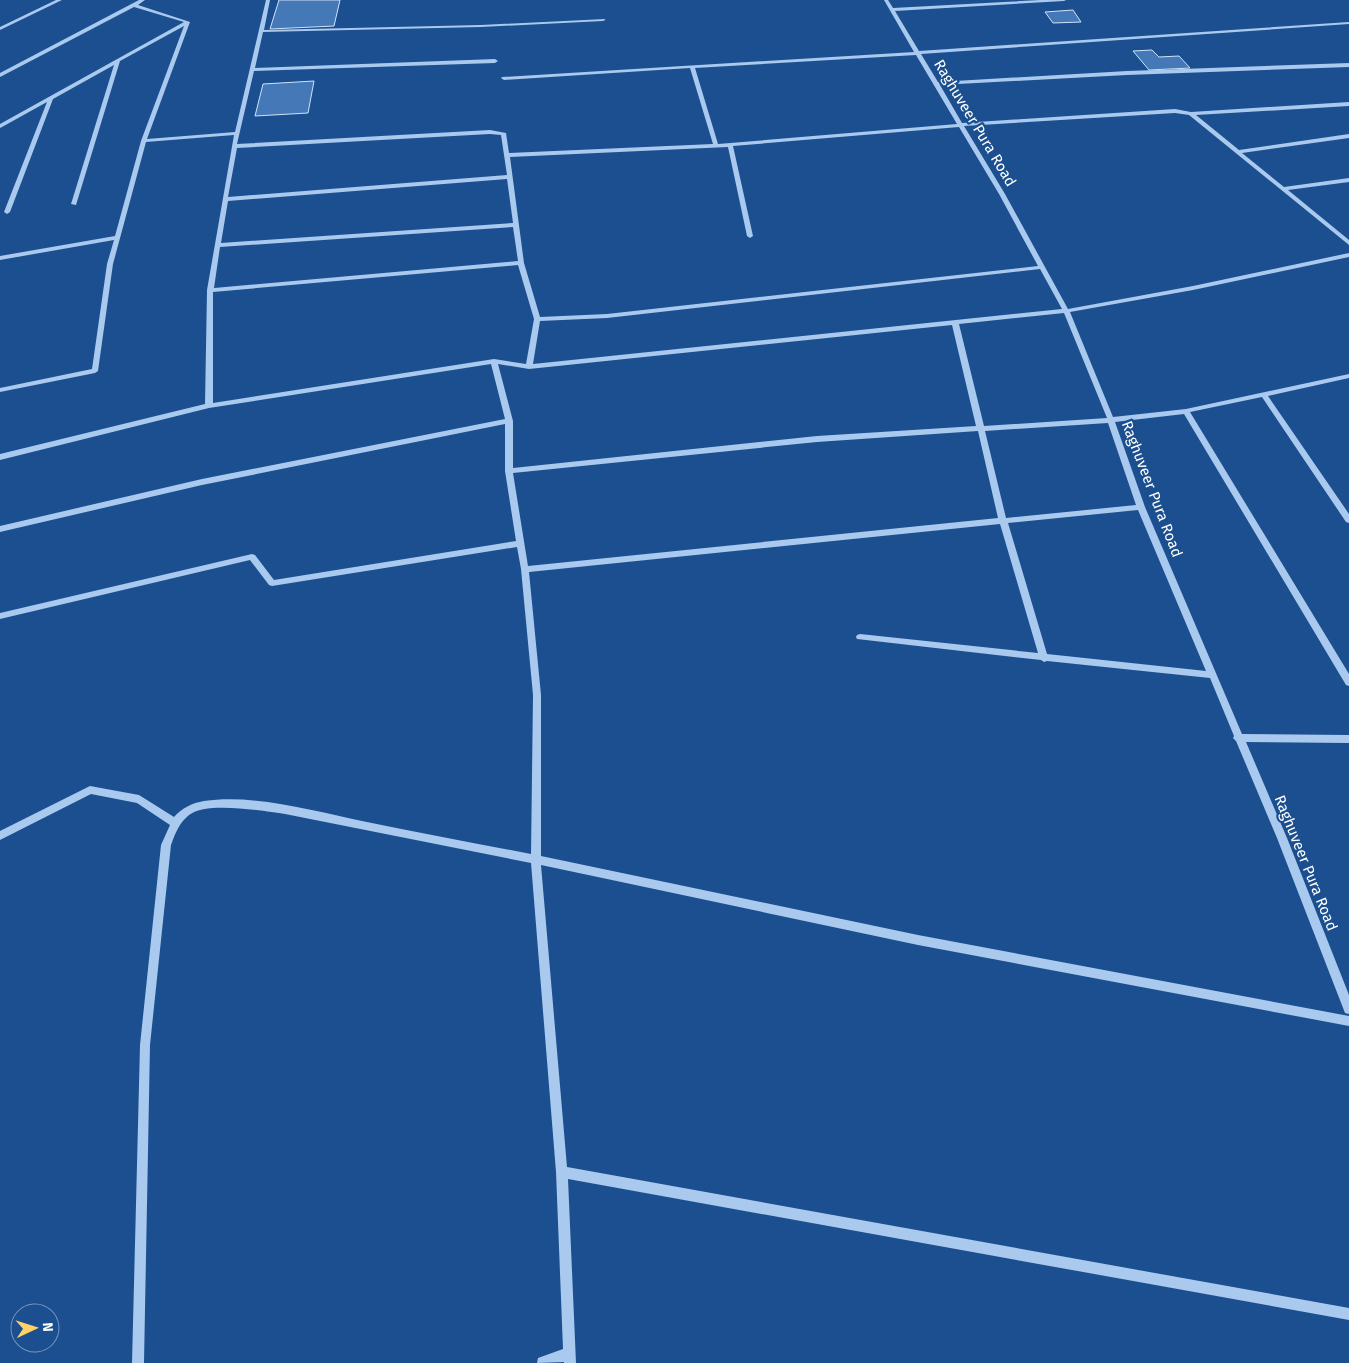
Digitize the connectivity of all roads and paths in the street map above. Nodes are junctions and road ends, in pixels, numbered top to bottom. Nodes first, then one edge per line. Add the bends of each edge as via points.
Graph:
1 (60, 0) edge
2 (143, 0) edge
3 (268, 0) edge
4 (886, 0) edge
5 (1064, 0) edge
6 (134, 5) junction
7 (892, 10) junction
8 (603, 20) dead end
9 (188, 22) junction
10 (1349, 23) edge
11 (0, 29) edge
12 (262, 31) junction
13 (918, 53) junction
14 (118, 61) junction
15 (495, 61) dead end
16 (1349, 65) edge
17 (692, 67) junction
18 (254, 70) junction
19 (0, 75) edge
20 (504, 78) dead end
21 (936, 84) junction
22 (51, 99) junction
23 (1349, 104) edge
24 (1191, 114) junction
25 (960, 125) junction
26 (0, 126) edge
27 (237, 133) junction
28 (1349, 136) edge
29 (144, 141) junction
30 (730, 145) junction
31 (234, 146) junction
32 (716, 146) junction
33 (1237, 152) junction
34 (507, 155) junction
35 (509, 177) junction
36 (1349, 180) edge
37 (1282, 189) junction
38 (225, 199) junction
39 (74, 204) dead end
40 (7, 212) dead end
41 (516, 225) junction
42 (750, 236) dead end
43 (118, 237) junction
44 (1349, 243) edge
45 (218, 245) junction
46 (1349, 255) edge
47 (0, 258) edge
48 (521, 263) junction
49 (1042, 267) junction
50 (210, 290) junction
51 (1066, 311) junction
52 (537, 319) junction
53 (955, 323) junction
54 (494, 361) junction
55 (529, 367) junction
56 (1348, 378) edge
57 (0, 390) edge
58 (1264, 395) junction
59 (209, 406) junction
60 (1186, 411) junction
61 (1111, 420) junction
62 (509, 421) junction
63 (981, 430) junction
64 (0, 456) edge
65 (509, 471) junction
66 (1142, 507) junction
67 (1349, 520) edge
68 (1003, 521) junction
69 (0, 529) edge
70 (522, 543) junction
71 (525, 569) junction
72 (0, 616) edge
73 (860, 637) dead end
74 (1044, 658) junction
75 (1212, 675) junction
76 (1349, 682) edge
77 (1238, 738) junction
78 (1349, 739) edge
79 (175, 823) junction
80 (0, 836) edge
81 (536, 858) junction
82 (1349, 1009) edge
83 (1349, 1021) edge
84 (562, 1172) junction
85 (1349, 1314) edge
86 (570, 1358) edge
87 (138, 1363) edge
88 (543, 1363) edge

1 - 11 street
2 - 6 street
3 - 12 street
4 - 7 street, Raghuveer Pura Road
5 - 7 street
6 - 9 street
6 - 19 street
7 - 13 street, Raghuveer Pura Road
8 - 12 street
9 - 14 street
9 - 29 street
10 - 13 street
12 - 18 street
13 - 17 street
13 - 21 street, Raghuveer Pura Road
14 - 22 street
14 - 39 street
15 - 18 street
16 - 21 street
17 - 20 street
17 - 32 street
18 - 27 street
21 - 25 street, Raghuveer Pura Road
22 - 26 street
22 - 40 street
23 - 24 street
24 - 25 street via 1176,111
24 - 33 street
25 - 30 street
25 - 49 street, Raghuveer Pura Road
27 - 29 street
27 - 31 street
28 - 33 street
29 - 43 street
30 - 32 street
30 - 42 street
31 - 34 street via 498,132 504,134
31 - 38 street
32 - 34 street
33 - 37 street
34 - 35 street
35 - 38 street
35 - 41 street
36 - 37 street
37 - 44 street
38 - 45 street
41 - 45 street
41 - 48 street
43 - 47 street
43 - 57 street via 110,264 95,371
45 - 50 street
46 - 51 street
48 - 50 street
48 - 52 street
49 - 51 street, Raghuveer Pura Road
49 - 52 street via 607,316
50 - 59 street
51 - 53 street
51 - 61 street, Raghuveer Pura Road
52 - 55 street
53 - 55 street
53 - 63 street
54 - 55 street
54 - 59 street
54 - 62 street
56 - 58 street
58 - 60 street
58 - 67 street
59 - 64 street
60 - 61 street
60 - 76 street
61 - 63 street
61 - 66 street, Raghuveer Pura Road
62 - 65 street
62 - 69 street via 202,482
63 - 65 street via 817,440
63 - 68 street
65 - 70 street
66 - 68 street
66 - 75 street, Raghuveer Pura Road
68 - 71 street
68 - 74 street
70 - 71 street
70 - 72 street via 272,583 252,557
71 - 81 street via 537,695
73 - 74 street
74 - 75 street
75 - 77 street, Raghuveer Pura Road
77 - 78 street
77 - 82 street, Raghuveer Pura Road via 1282,838
79 - 80 street via 140,799 90,790
79 - 81 street via 187,810 225,803 291,812
79 - 87 street via 166,845 145,1045
81 - 83 street via 808,919
81 - 84 street
84 - 85 street
84 - 86 street
86 - 88 street

